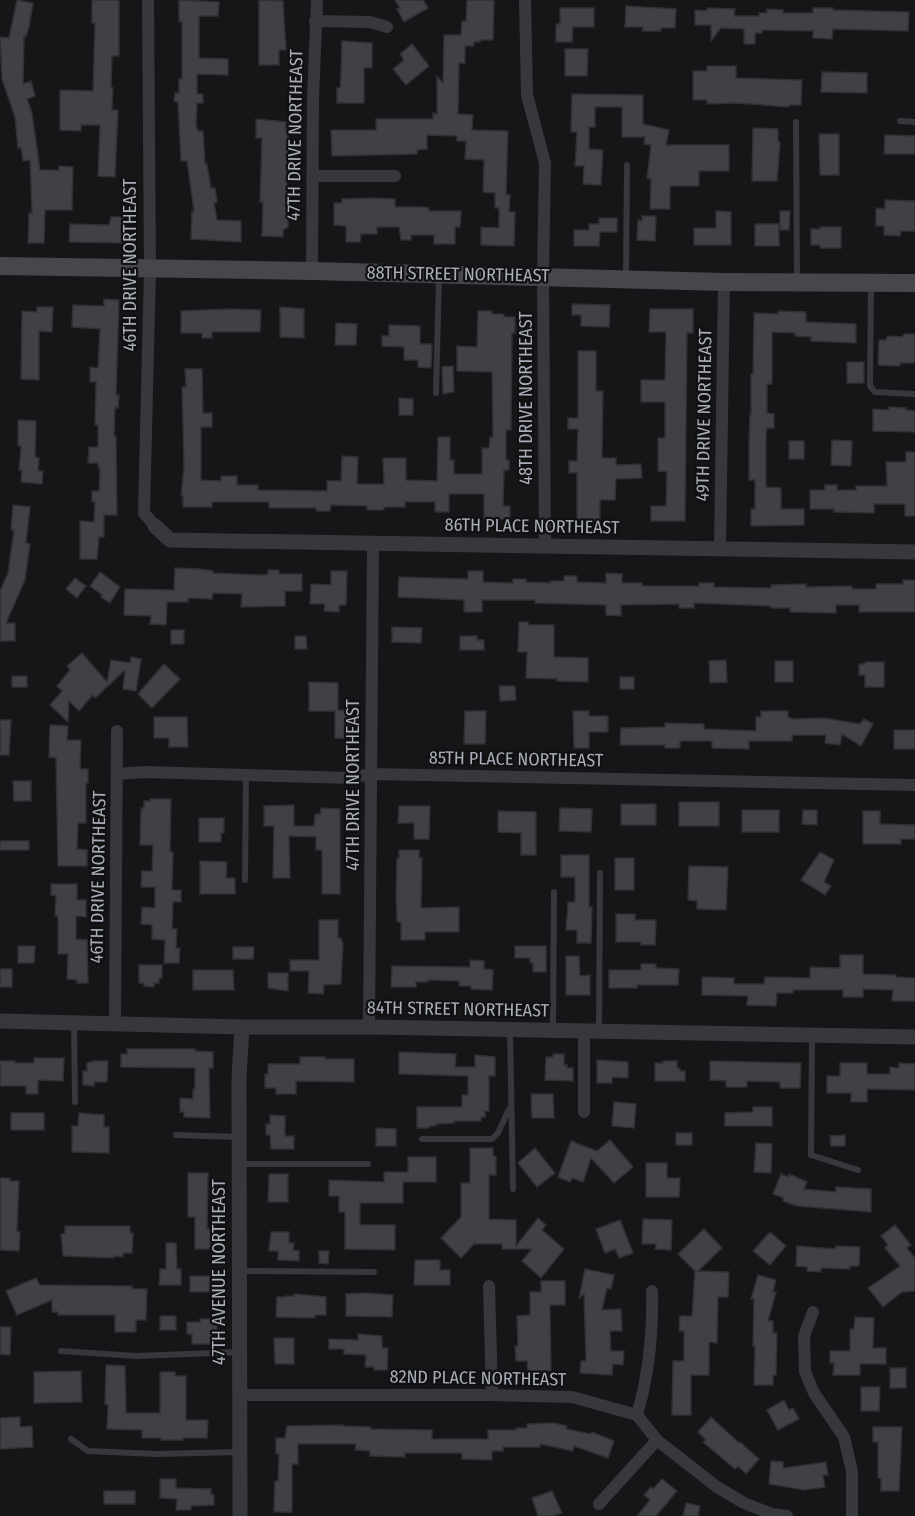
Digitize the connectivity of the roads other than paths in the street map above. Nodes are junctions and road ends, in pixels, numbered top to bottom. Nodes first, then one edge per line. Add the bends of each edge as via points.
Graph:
1 (148, 0) edge
2 (316, 0) edge
3 (525, 0) edge
4 (315, 21) junction
5 (387, 27) dead end
6 (900, 121) dead end
7 (796, 122) dead end
8 (915, 122) edge
9 (627, 165) dead end
10 (312, 176) junction
11 (395, 176) dead end
12 (0, 266) edge
13 (150, 269) junction
14 (312, 270) junction
15 (439, 273) junction
16 (543, 276) junction
17 (626, 278) junction
18 (724, 282) junction
19 (797, 283) junction
20 (871, 283) junction
21 (915, 283) edge
22 (436, 393) dead end
23 (915, 394) edge
24 (155, 526) joint
25 (373, 543) junction
26 (545, 546) junction
27 (720, 548) junction
28 (915, 552) edge
29 (117, 731) dead end
30 (117, 774) junction
31 (371, 774) junction
32 (246, 775) junction
33 (915, 785) edge
34 (600, 873) dead end
35 (245, 880) dead end
36 (554, 892) dead end
37 (0, 1021) edge
38 (74, 1022) junction
39 (115, 1023) junction
40 (242, 1027) junction
41 (369, 1027) junction
42 (510, 1030) junction
43 (553, 1030) junction
44 (592, 1031) junction
45 (812, 1035) junction
46 (915, 1037) edge
47 (75, 1102) dead end
48 (511, 1106) junction
49 (584, 1112) dead end
50 (176, 1135) dead end
51 (239, 1137) junction
52 (422, 1139) dead end
53 (239, 1164) junction
54 (368, 1164) dead end
55 (858, 1170) dead end
56 (513, 1189) dead end
57 (239, 1271) junction
58 (375, 1272) dead end
59 (489, 1286) dead end
60 (652, 1291) dead end
61 (813, 1312) dead end
62 (61, 1351) dead end
63 (239, 1352) junction
64 (239, 1395) junction
65 (492, 1395) junction
66 (637, 1415) junction
67 (71, 1439) dead end
68 (657, 1440) junction
69 (240, 1452) junction
70 (599, 1504) dead end
71 (240, 1516) edge
72 (787, 1516) edge
73 (852, 1516) edge

1 - 13 street, 46TH DRIVE NORTHEAST
2 - 4 street, 47TH DRIVE NORTHEAST
3 - 16 street, 48TH DRIVE NORTHEAST via 526,95 545,164
4 - 5 street via 370,22
4 - 10 street, 47TH DRIVE NORTHEAST
6 - 8 lane
7 - 19 lane
9 - 17 lane
10 - 11 street
10 - 14 street, 47TH DRIVE NORTHEAST
12 - 13 main road, 88TH STREET NORTHEAST
13 - 14 main road, 88TH STREET NORTHEAST
13 - 24 street, 46TH DRIVE NORTHEAST via 144,513
14 - 15 main road, 88TH STREET NORTHEAST
15 - 16 main road, 88TH STREET NORTHEAST
15 - 22 lane
16 - 17 main road, 88TH STREET NORTHEAST
16 - 26 street, 48TH DRIVE NORTHEAST
17 - 18 main road, 88TH STREET NORTHEAST
18 - 19 main road, 88TH STREET NORTHEAST
18 - 27 street, 49TH DRIVE NORTHEAST
19 - 20 main road, 88TH STREET NORTHEAST
20 - 21 main road, 88TH STREET NORTHEAST
20 - 23 lane via 870,386 875,392
24 - 25 street, 86TH PLACE NORTHEAST via 170,540
25 - 26 street, 86TH PLACE NORTHEAST
25 - 31 street, 47TH DRIVE NORTHEAST
26 - 27 street, 86TH PLACE NORTHEAST
27 - 28 street, 86TH PLACE NORTHEAST
29 - 30 street, 46TH DRIVE NORTHEAST
30 - 32 street, 85TH PLACE NORTHEAST
30 - 39 street, 46TH DRIVE NORTHEAST
31 - 32 street, 85TH PLACE NORTHEAST via 351,778
31 - 33 street, 85TH PLACE NORTHEAST
31 - 41 street, 47TH DRIVE NORTHEAST
32 - 35 lane
34 - 44 lane
36 - 43 lane
37 - 38 street, 84TH STREET NORTHEAST
38 - 39 street, 84TH STREET NORTHEAST
38 - 47 lane
39 - 40 street, 84TH STREET NORTHEAST
40 - 41 street, 84TH STREET NORTHEAST
40 - 51 street, 47TH AVENUE NORTHEAST
41 - 42 street, 84TH STREET NORTHEAST
42 - 43 street, 84TH STREET NORTHEAST
42 - 48 lane
43 - 44 street, 84TH STREET NORTHEAST
44 - 45 street, 84TH STREET NORTHEAST
44 - 49 street
45 - 46 street, 84TH STREET NORTHEAST
45 - 55 lane via 812,1155
48 - 52 lane via 492,1139
48 - 56 lane
50 - 51 lane
51 - 53 street, 47TH AVENUE NORTHEAST
53 - 54 lane
53 - 57 street, 47TH AVENUE NORTHEAST
57 - 58 lane
57 - 63 street, 47TH AVENUE NORTHEAST
59 - 65 street
60 - 66 street via 646,1384
61 - 73 street via 804,1336 805,1372 814,1394 844,1437 852,1472
62 - 63 lane via 136,1356
63 - 64 street, 47TH AVENUE NORTHEAST
64 - 65 street, 82ND PLACE NORTHEAST
64 - 69 street, 47TH AVENUE NORTHEAST
65 - 66 street, 82ND PLACE NORTHEAST via 572,1397
66 - 68 street
67 - 69 lane via 88,1450 157,1454
68 - 70 street
68 - 72 street via 744,1503
69 - 71 street, 47TH AVENUE NORTHEAST

